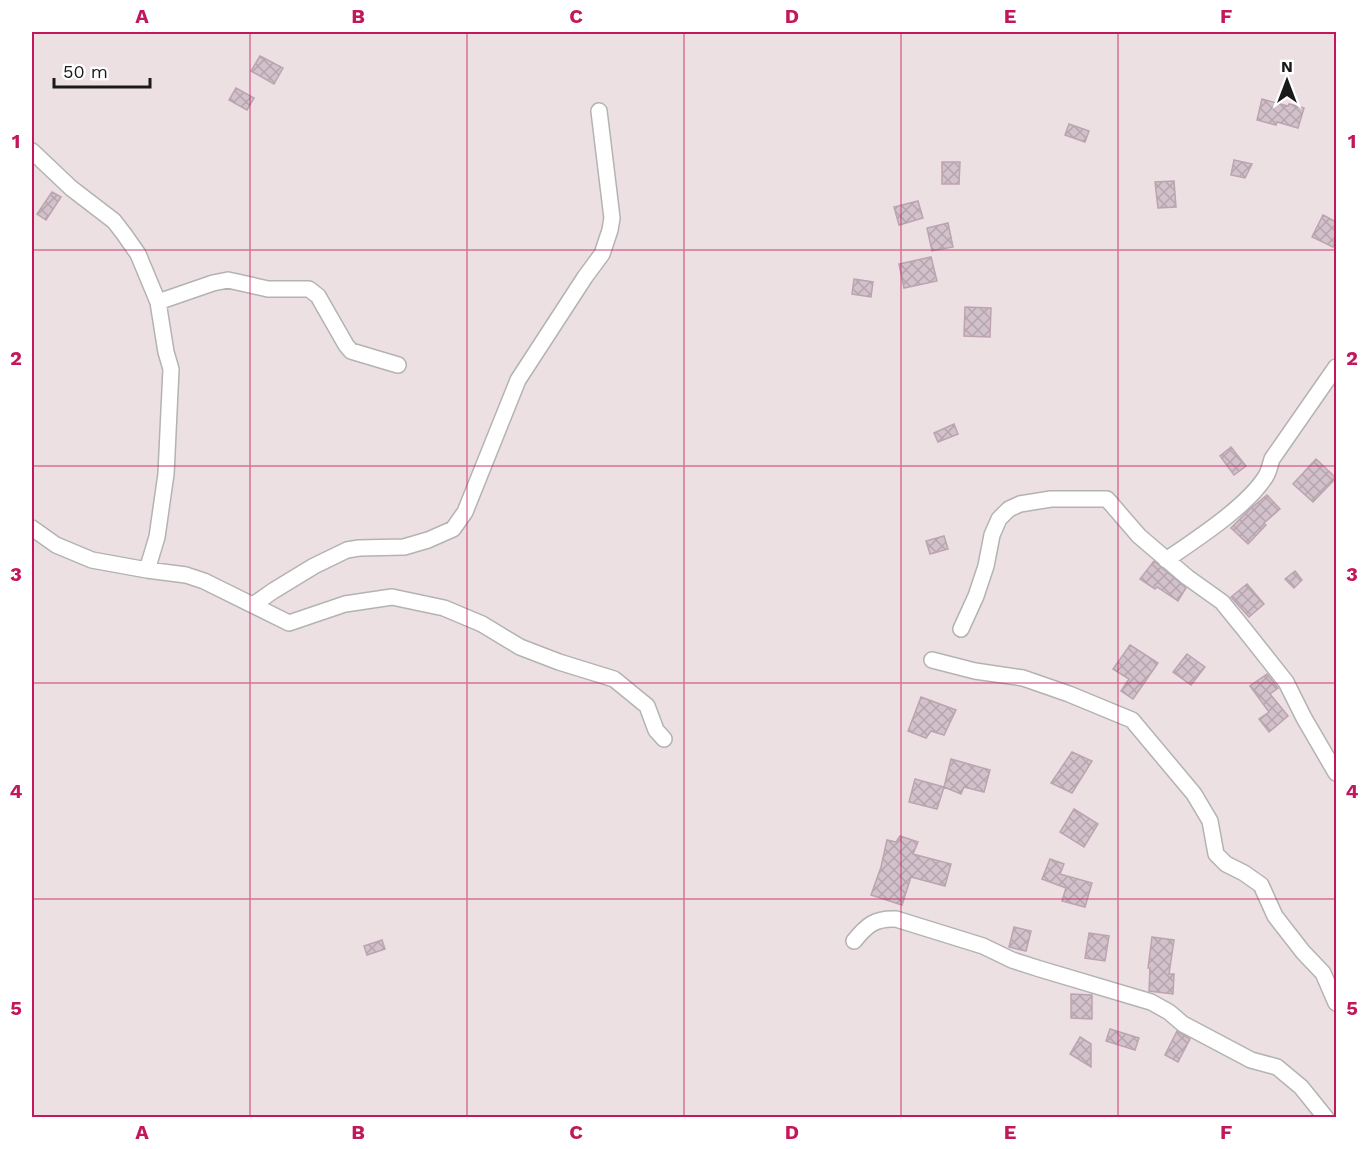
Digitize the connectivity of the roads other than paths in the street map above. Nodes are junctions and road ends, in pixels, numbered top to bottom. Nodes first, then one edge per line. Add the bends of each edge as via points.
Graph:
1 (599, 111) dead end
2 (32, 151) edge
3 (158, 302) junction
4 (399, 365) dead end
5 (1336, 367) edge
6 (32, 528) edge
7 (1166, 560) junction
8 (147, 570) junction
9 (253, 605) junction
10 (961, 629) dead end
11 (932, 660) dead end
12 (664, 739) dead end
13 (1336, 773) edge
14 (854, 941) dead end
15 (1336, 1003) edge
16 (1336, 1112) edge
17 (1326, 1118) edge
18 (1333, 1118) edge

1 - 9 street via 612,218 602,254 518,380 465,512 453,530 404,547 347,550
2 - 3 street via 70,188 114,221 138,254
3 - 4 street via 228,280 268,289 309,289 318,296 351,351
3 - 8 street via 171,369 166,474 157,537
5 - 7 street via 1272,459 1256,489
6 - 8 street via 56,545 92,560
7 - 10 street via 1107,499 1052,499 1020,504 999,519 976,596
7 - 13 street via 1222,602 1244,629 1286,682
8 - 9 street via 186,575
9 - 12 street via 289,623 345,603 392,597 444,608 482,624 520,647 614,680 647,706
11 - 15 street via 1023,678 1132,720 1194,794 1210,821 1216,854 1261,885 1275,916 1323,973
14 - 17 street via 866,927 884,918 896,919 983,946 1012,960 1151,1002 1251,1060 1277,1067
16 - 18 street

